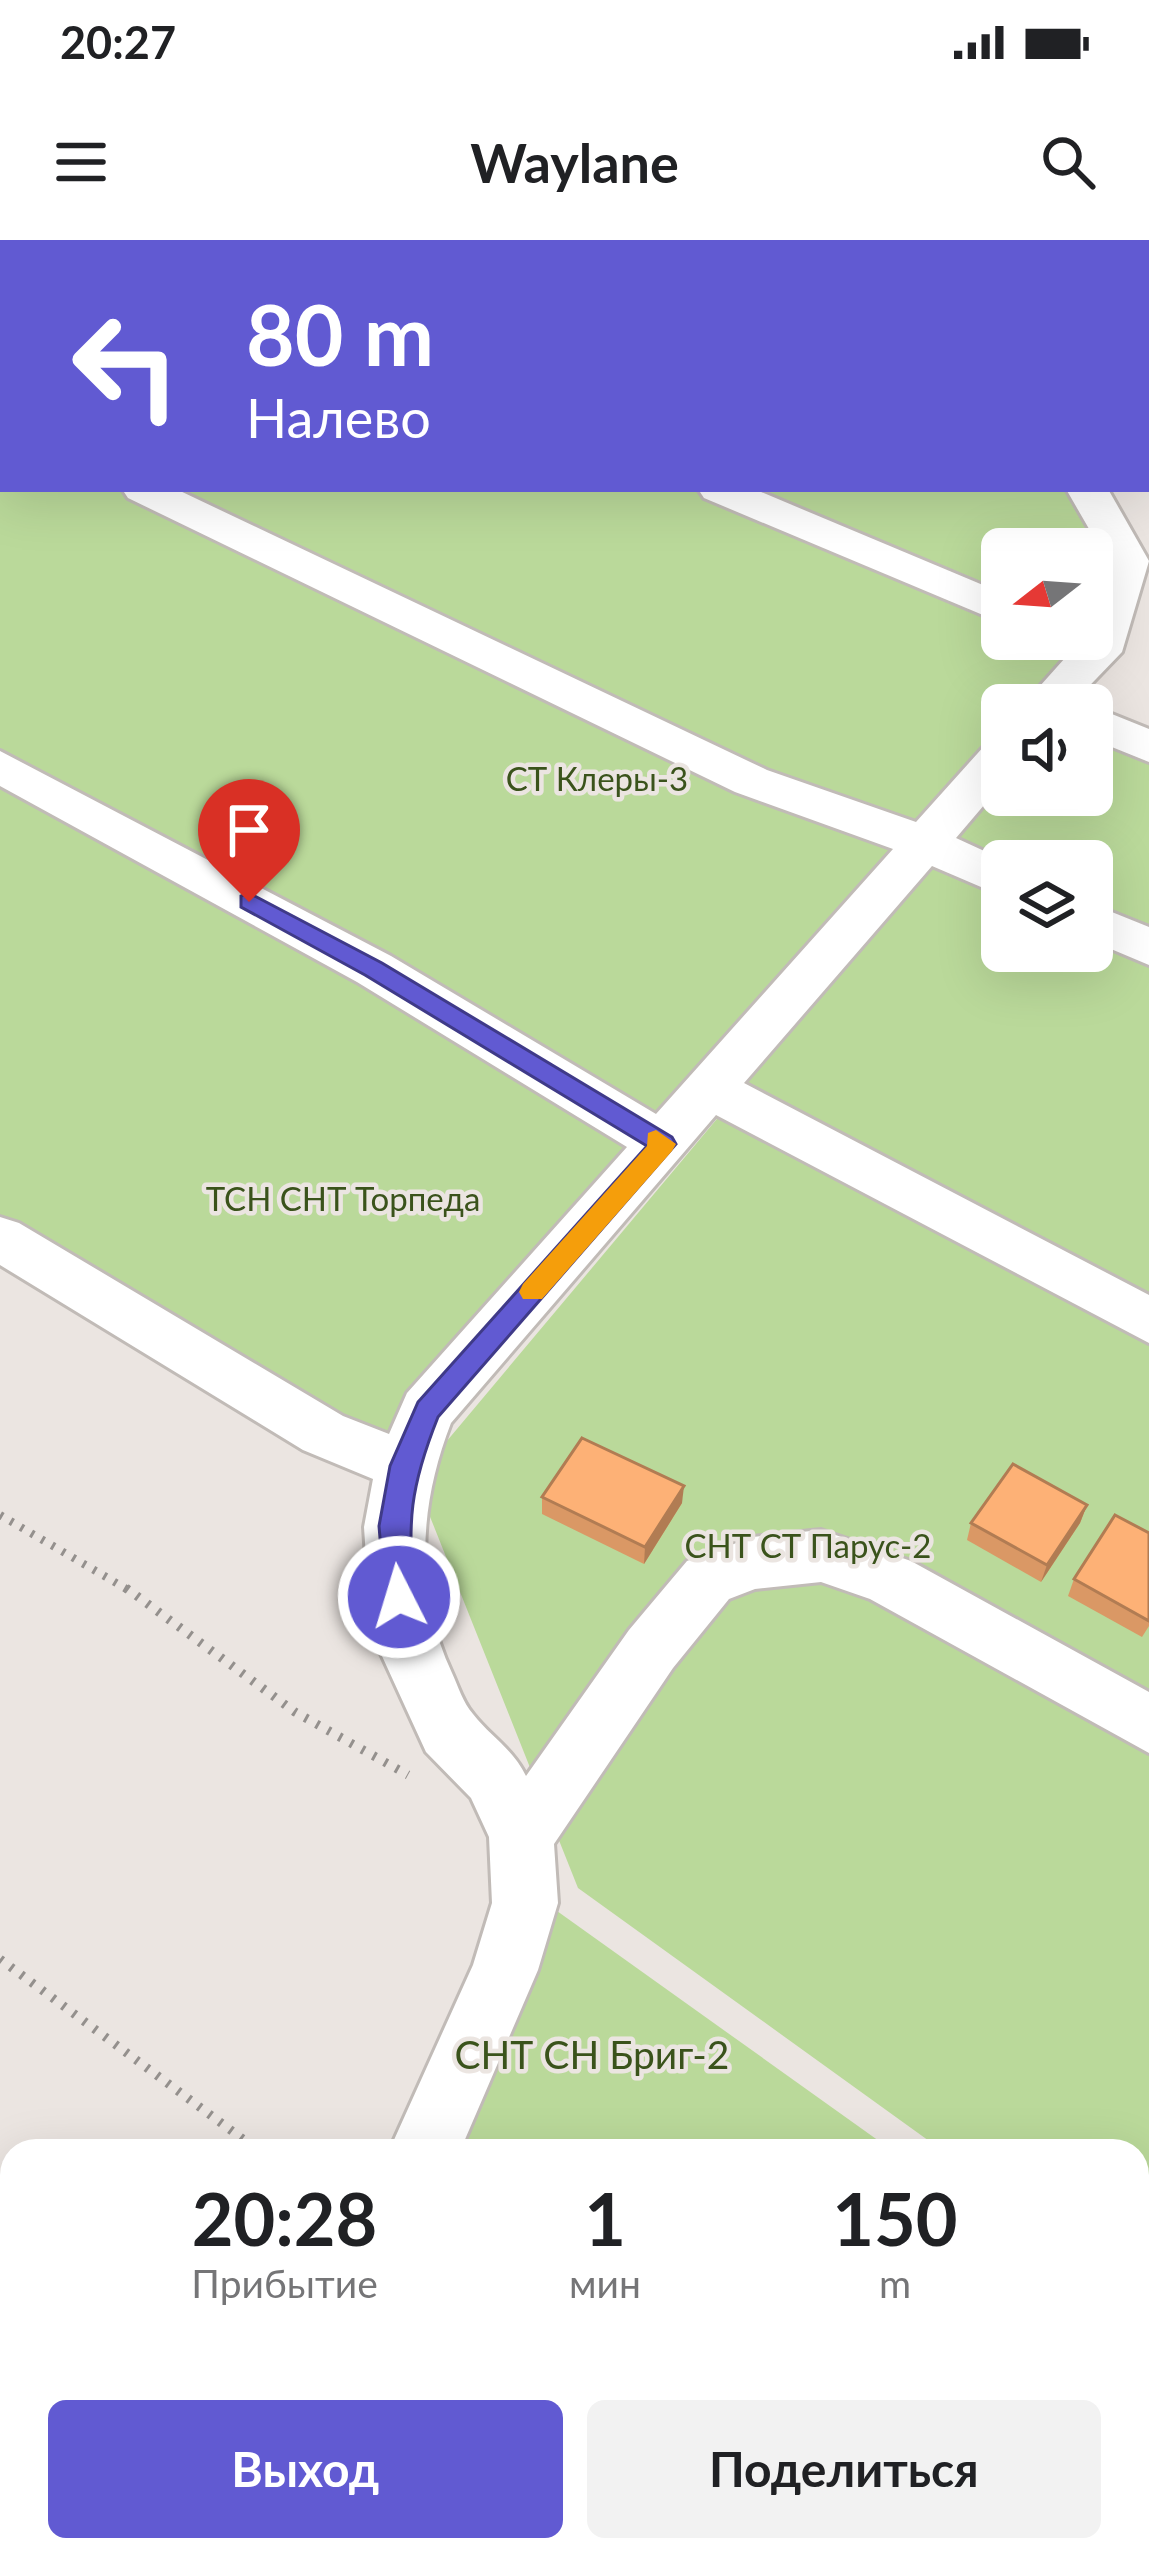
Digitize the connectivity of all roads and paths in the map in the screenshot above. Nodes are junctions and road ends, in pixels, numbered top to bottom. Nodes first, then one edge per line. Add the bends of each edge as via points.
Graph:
1 (148, 492) edge
2 (726, 492) edge
3 (1089, 492) edge
4 (1110, 528) edge
5 (1113, 534) edge
6 (1113, 590) edge
7 (981, 601) edge
8 (1113, 731) edge
9 (1149, 747) edge
10 (0, 766) edge
11 (981, 779) edge
12 (926, 843) junction
13 (981, 869) edge
14 (1113, 931) edge
15 (1149, 947) edge
16 (711, 1089) junction
17 (664, 1144) junction
18 (0, 1238) edge
19 (1149, 1321) edge
20 (404, 1466) junction
21 (0, 1515) edge
22 (1149, 1724) edge
23 (418, 1780) dead end
24 (521, 1837) junction
25 (0, 1959) edge
26 (243, 2139) edge
27 (429, 2139) edge

1 - 12 street via 751,781
2 - 7 street
3 - 4 street
5 - 6 street via 1128,560
8 - 9 street
10 - 17 street via 374,969
11 - 12 street
12 - 13 street
12 - 16 street
14 - 15 street
16 - 17 street
16 - 19 street
17 - 20 street via 427,1410
18 - 20 street via 323,1432
20 - 24 street via 394,1526 402,1632 448,1732 494,1778
21 - 23 path via 117,1582 295,1712
22 - 24 street via 890,1580 821,1556 753,1563 708,1580
24 - 27 street via 525,1903 505,1970
25 - 26 path

